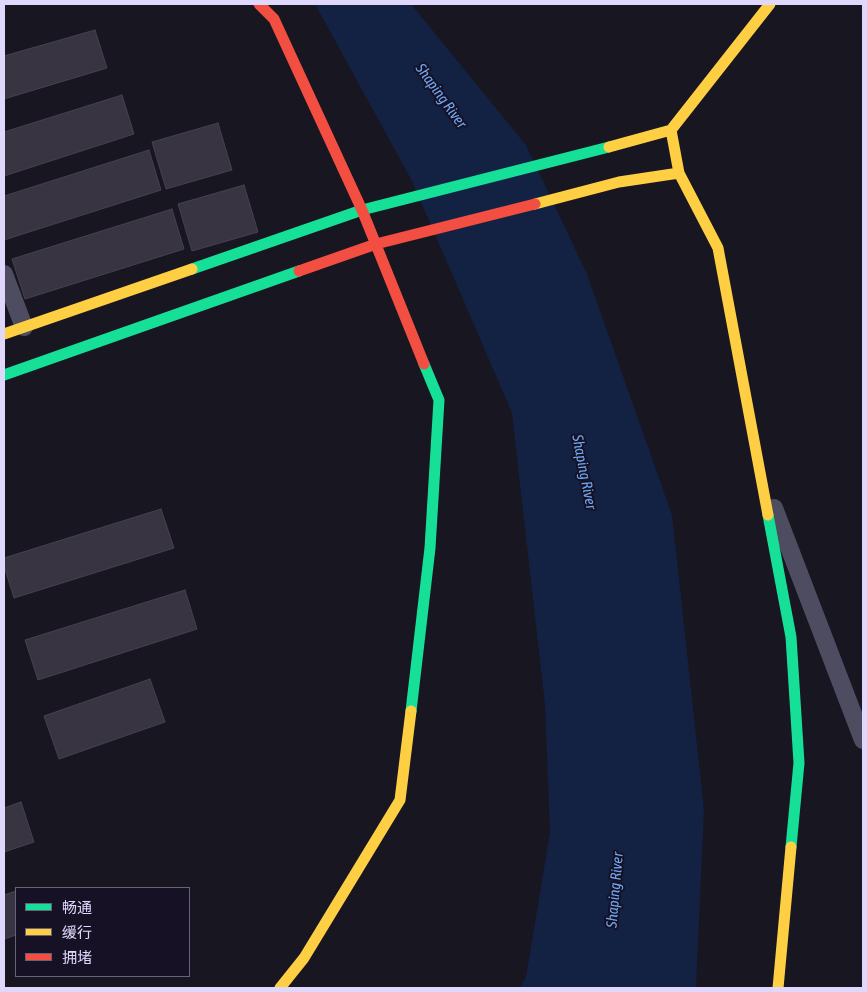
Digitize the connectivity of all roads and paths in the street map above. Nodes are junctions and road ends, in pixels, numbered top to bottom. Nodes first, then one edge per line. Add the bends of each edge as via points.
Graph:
1 (259, 4) edge
2 (770, 4) edge
3 (671, 130) junction
4 (679, 173) junction
5 (362, 210) junction
6 (376, 244) junction
7 (4, 274) edge
8 (24, 327) junction
9 (4, 334) edge
10 (4, 375) edge
11 (760, 472) junction
12 (863, 740) edge
13 (280, 988) edge
14 (778, 988) edge

1 - 5 street via 274,19
2 - 3 street
3 - 4 street
3 - 5 street
4 - 6 street via 619,182
4 - 11 street via 718,248
5 - 6 street
5 - 8 street
6 - 10 street
6 - 13 street via 439,400 430,548 400,800 304,958
7 - 8 street
8 - 9 street
11 - 12 street
11 - 14 street via 791,637 799,764

